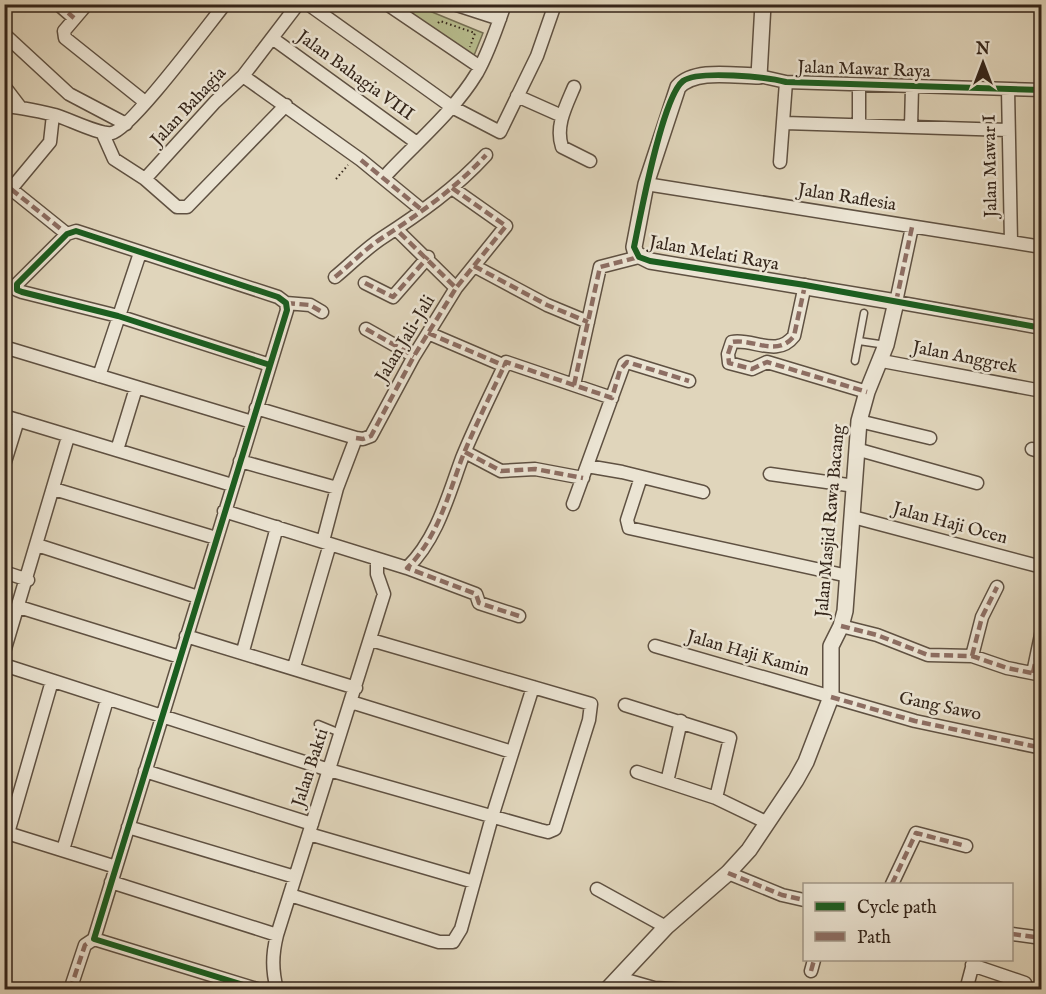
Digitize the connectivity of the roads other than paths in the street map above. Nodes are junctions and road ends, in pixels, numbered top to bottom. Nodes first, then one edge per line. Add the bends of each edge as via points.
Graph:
1 (58, 4) edge
2 (87, 4) edge
3 (225, 4) edge
4 (298, 4) edge
5 (308, 4) edge
6 (387, 4) edge
7 (454, 4) edge
8 (505, 4) edge
9 (763, 4) edge
10 (553, 10) dead end
11 (74, 18) junction
12 (500, 19) junction
13 (4, 34) edge
14 (272, 38) junction
15 (480, 67) junction
16 (243, 76) junction
17 (759, 76) junction
18 (786, 82) junction
19 (860, 85) junction
20 (4, 86) edge
21 (574, 87) dead end
22 (912, 87) junction
23 (1008, 89) junction
24 (1041, 90) edge
25 (517, 96) junction
26 (145, 102) junction
27 (286, 105) junction
28 (4, 106) edge
29 (20, 107) junction
30 (452, 107) junction
31 (53, 115) junction
32 (562, 116) junction
33 (784, 123) junction
34 (126, 124) junction
35 (859, 125) junction
36 (911, 127) junction
37 (1008, 130) junction
38 (102, 132) junction
39 (417, 143) junction
40 (486, 154) dead end
41 (590, 161) dead end
42 (780, 162) dead end
43 (388, 173) dead end
44 (145, 179) junction
45 (646, 184) junction
46 (452, 188) junction
47 (422, 210) junction
48 (912, 227) junction
49 (397, 230) junction
50 (68, 234) junction
51 (1011, 242) junction
52 (1041, 247) edge
53 (140, 253) junction
54 (639, 257) junction
55 (428, 258) junction
56 (474, 266) junction
57 (335, 277) dead end
58 (365, 284) dead end
59 (805, 285) junction
60 (456, 288) junction
61 (896, 302) junction
62 (286, 303) junction
63 (322, 312) dead end
64 (864, 314) dead end
65 (118, 316) junction
66 (588, 322) junction
67 (1041, 328) edge
68 (366, 329) dead end
69 (428, 333) junction
70 (859, 341) junction
71 (886, 345) junction
72 (4, 347) edge
73 (414, 356) junction
74 (855, 361) dead end
75 (882, 361) junction
76 (270, 364) junction
77 (505, 366) junction
78 (99, 376) junction
79 (689, 381) dead end
80 (574, 385) junction
81 (136, 388) junction
82 (1041, 391) edge
83 (867, 392) junction
84 (612, 398) junction
85 (256, 408) junction
86 (4, 416) edge
87 (18, 420) junction
88 (859, 421) junction
89 (252, 422) junction
90 (68, 437) junction
91 (356, 438) junction
92 (930, 438) dead end
93 (855, 449) junction
94 (117, 450) junction
95 (465, 452) junction
96 (240, 461) junction
97 (4, 465) edge
98 (585, 472) junction
99 (770, 474) dead end
100 (641, 477) junction
101 (977, 483) dead end
102 (232, 485) junction
103 (855, 486) junction
104 (337, 488) junction
105 (54, 489) junction
106 (703, 492) dead end
107 (573, 504) dead end
108 (224, 511) junction
109 (854, 518) junction
110 (276, 527) junction
111 (216, 538) junction
112 (326, 543) junction
113 (37, 545) junction
114 (377, 559) junction
115 (1038, 567) dead end
116 (407, 568) junction
117 (4, 572) edge
118 (848, 576) junction
119 (28, 579) junction
120 (997, 587) dead end
121 (198, 597) junction
122 (19, 607) junction
123 (519, 616) dead end
124 (841, 626) junction
125 (1041, 630) edge
126 (186, 636) junction
127 (371, 640) junction
128 (655, 646) dead end
129 (4, 651) edge
130 (243, 651) junction
131 (972, 656) junction
132 (180, 657) junction
133 (4, 665) edge
134 (294, 667) junction
135 (1037, 674) edge
136 (52, 681) junction
137 (533, 687) junction
138 (356, 688) junction
139 (831, 697) junction
140 (107, 700) junction
141 (351, 702) junction
142 (625, 705) dead end
143 (161, 718) junction
144 (681, 721) junction
145 (318, 724) dead end
146 (341, 734) junction
147 (1041, 748) edge
148 (512, 752) junction
149 (329, 770) junction
150 (145, 771) junction
151 (637, 772) dead end
152 (667, 782) junction
153 (716, 798) junction
154 (492, 817) junction
155 (768, 823) junction
156 (128, 827) junction
157 (311, 829) junction
158 (6, 833) edge
159 (966, 846) dead end
160 (63, 850) junction
161 (116, 867) junction
162 (728, 873) junction
163 (295, 877) junction
164 (111, 882) junction
165 (474, 882) junction
166 (893, 883) edge
167 (597, 889) dead end
168 (290, 895) junction
169 (803, 900) edge
170 (666, 927) junction
171 (1013, 934) edge
172 (277, 935) junction
173 (1041, 938) edge
174 (94, 939) junction
175 (973, 962) edge
176 (619, 978) junction
177 (1025, 983) dead end
178 (70, 990) edge
179 (260, 990) edge
180 (277, 990) edge
181 (607, 990) edge
182 (693, 990) edge
183 (966, 990) edge

1 - 11 street
2 - 11 street
3 - 26 street
4 - 14 street, Jalan Bahagia
5 - 30 street
6 - 15 street
7 - 12 street
8 - 12 street
9 - 17 street
10 - 25 street via 537,57
11 - 26 street via 64,31 65,38
12 - 15 street
13 - 34 street via 69,94
14 - 16 street, Jalan Bahagia
14 - 39 street, Jalan Bahagia VIII
15 - 30 street
16 - 27 street
16 - 44 street, Jalan Bahagia
17 - 18 street, Jalan Mawar Raya
17 - 45 street, Jalan Melati Raya via 698,76 683,81 664,123
18 - 19 street, Jalan Mawar Raya
18 - 33 street
19 - 22 street, Jalan Mawar Raya
19 - 35 street
20 - 29 street
21 - 32 street
22 - 23 street, Jalan Mawar Raya
22 - 36 street
23 - 24 street, Jalan Mawar Raya
23 - 37 street, Jalan Mawar I
25 - 30 street via 500,132
25 - 32 street
26 - 34 street
27 - 44 street via 187,207 177,207
27 - 47 street
28 - 29 street
29 - 31 street
30 - 39 street
31 - 38 street
31 - 50 street via 50,142 11,189
32 - 41 street via 562,147
33 - 35 street
33 - 42 street
34 - 38 street via 113,133
35 - 36 street
36 - 37 street
37 - 51 street, Jalan Mawar I
38 - 44 street via 114,159
39 - 43 street
40 - 46 street
45 - 48 street, Jalan Raflesia
45 - 54 street, Jalan Melati Raya via 634,248
46 - 47 street
46 - 56 street via 506,226
47 - 49 street
48 - 51 street, Jalan Raflesia
48 - 61 street
49 - 55 street, Jalan Jali-Jali
49 - 57 street
50 - 53 street via 76,231
50 - 65 street via 20,279 17,290
51 - 52 street, Jalan Raflesia
53 - 62 street via 278,297
53 - 65 street
54 - 59 street, Jalan Melati Raya
54 - 66 street via 600,267
55 - 58 street via 393,297
55 - 60 street, Jalan Jali-Jali
56 - 60 street
56 - 66 street
59 - 61 street, Jalan Melati Raya
59 - 83 street via 790,341 772,347 734,342 728,354 729,363 754,369 767,362
60 - 69 street, Jalan Jali-Jali
61 - 67 street, Jalan Melati Raya
61 - 71 street, Jalan Masjid Rawa Bacang
62 - 63 street via 310,305
62 - 76 street
64 - 70 lane
65 - 76 street
65 - 78 street
66 - 80 street
68 - 73 street
69 - 73 street, Jalan Jali-Jali
69 - 77 street
70 - 71 lane
70 - 74 lane
71 - 75 street, Jalan Masjid Rawa Bacang
72 - 78 street
73 - 91 street, Jalan Jali-Jali via 371,436
75 - 82 street, Jalan Anggrek
75 - 83 street, Jalan Masjid Rawa Bacang
76 - 85 street
77 - 80 street via 507,362
77 - 95 street
78 - 81 street
79 - 84 street via 627,362 620,370
80 - 84 street
81 - 89 street
81 - 94 street
83 - 88 street, Jalan Masjid Rawa Bacang
84 - 98 street
85 - 89 street
85 - 91 street
86 - 87 street
87 - 90 street
87 - 97 street
88 - 92 street
88 - 93 street, Jalan Masjid Rawa Bacang
89 - 96 street
90 - 94 street
90 - 105 street
91 - 104 street
93 - 101 street
93 - 103 street, Jalan Masjid Rawa Bacang
94 - 102 street
95 - 98 street via 501,471
95 - 116 street via 440,518 426,545
96 - 102 street
96 - 104 street
98 - 100 street
98 - 107 street
99 - 103 street
100 - 106 street
100 - 118 street via 627,520 630,528
102 - 108 street
103 - 109 street, Jalan Masjid Rawa Bacang
104 - 112 street
105 - 111 street
105 - 113 street
108 - 110 street
108 - 111 street
109 - 115 street, Jalan Haji Ocen
109 - 118 street, Jalan Masjid Rawa Bacang
110 - 112 street
110 - 130 street
111 - 121 street
112 - 114 street
112 - 134 street
113 - 119 street
113 - 121 street
114 - 116 street
114 - 127 street, Jalan Bakti via 384,594
116 - 123 street via 476,594 479,603
117 - 119 street
118 - 124 street, Jalan Masjid Rawa Bacang
119 - 122 street
120 - 131 street via 982,617
121 - 126 street
122 - 129 street
122 - 132 street
124 - 131 street via 928,655
124 - 139 street, Jalan Masjid Rawa Bacang via 831,646
125 - 135 street
126 - 130 street
126 - 132 street
127 - 137 street
127 - 138 street, Jalan Bakti
128 - 139 street, Jalan Haji Kamin
130 - 134 street
131 - 135 street via 1007,669
132 - 143 street
133 - 136 street
134 - 138 street
136 - 140 street
136 - 158 street
137 - 148 street
137 - 154 street via 588,702 592,708 561,814 555,829 548,832
138 - 141 street, Jalan Bakti
139 - 147 street, Gang Sawo via 915,721
139 - 155 street, Jalan Masjid Rawa Bacang via 806,762
140 - 143 street
140 - 160 street
141 - 146 street, Jalan Bakti
141 - 148 street
142 - 144 street
143 - 149 street
143 - 150 street
144 - 152 street
144 - 153 street via 730,738
145 - 146 lane
146 - 149 street, Jalan Bakti
148 - 154 street
149 - 154 street
149 - 157 street, Jalan Bakti
150 - 156 street
150 - 157 street
151 - 152 street
152 - 153 street
153 - 155 street
154 - 165 street
155 - 162 street, Jalan Masjid Rawa Bacang
156 - 161 street
156 - 163 street
157 - 163 street, Jalan Bakti
157 - 165 street
158 - 160 street
159 - 166 street via 916,833
160 - 161 street
161 - 164 street
162 - 169 street
162 - 170 street, Jalan Masjid Rawa Bacang
163 - 168 street, Jalan Bakti
164 - 172 street
164 - 174 street
165 - 168 street via 461,929 453,942 439,942
167 - 170 street
168 - 172 street, Jalan Bakti
170 - 176 street, Jalan Masjid Rawa Bacang
171 - 173 street
172 - 180 street, Jalan Bakti via 272,971
174 - 178 street via 85,945
174 - 179 street
175 - 177 street
175 - 183 street
176 - 181 street, Jalan Masjid Rawa Bacang
176 - 182 street via 654,988

